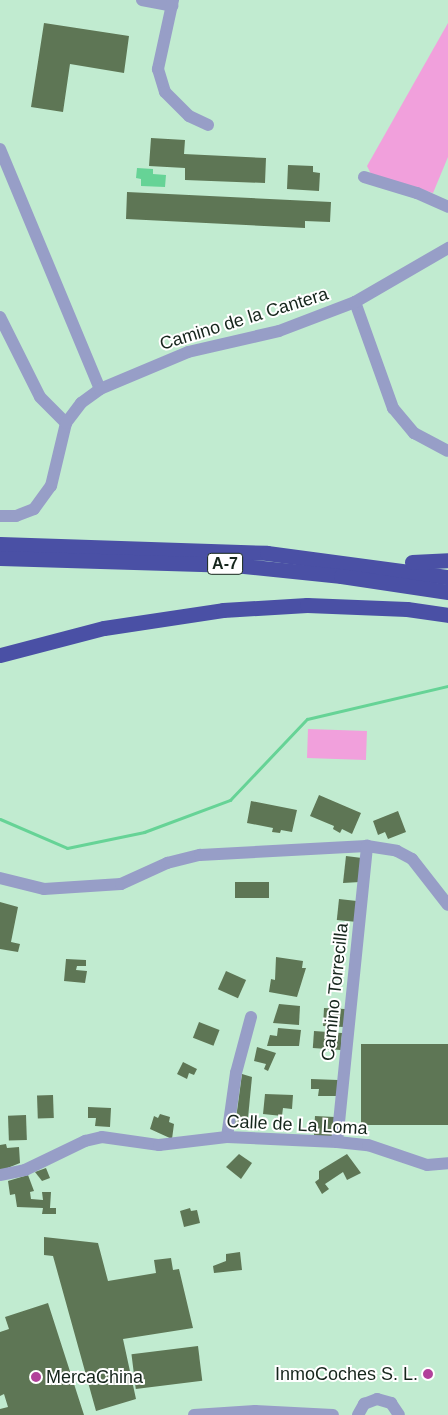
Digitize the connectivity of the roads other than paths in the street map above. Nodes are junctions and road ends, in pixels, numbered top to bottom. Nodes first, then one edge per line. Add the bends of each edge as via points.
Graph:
1 (142, 0) edge
2 (172, 3) edge
3 (208, 125) dead end
4 (0, 149) edge
5 (364, 176) dead end
6 (448, 203) edge
7 (448, 248) edge
8 (355, 302) junction
9 (0, 317) edge
10 (100, 389) junction
11 (66, 423) junction
12 (448, 451) edge
13 (0, 516) edge
14 (0, 544) edge
15 (0, 558) edge
16 (448, 560) edge
17 (362, 564) junction
18 (448, 576) edge
19 (448, 592) edge
20 (448, 615) edge
21 (44, 644) junction
22 (0, 655) edge
23 (0, 665) edge
24 (367, 846) junction
25 (0, 878) edge
26 (448, 905) edge
27 (251, 1017) dead end
28 (227, 1137) junction
29 (337, 1142) junction
30 (448, 1162) edge
31 (0, 1175) edge
32 (194, 1415) edge
33 (333, 1415) edge
34 (358, 1415) edge
35 (399, 1415) edge

1 - 2 street
2 - 3 street via 158,69 165,92 188,116
4 - 10 street
5 - 6 street
7 - 8 street, Camino de la Cantera
8 - 10 street, Camino de la Cantera via 278,331 188,352
8 - 12 street via 393,408 414,433
9 - 11 street via 40,396
10 - 11 street, Camino de la Cantera via 81,403
11 - 13 street via 51,486 34,509 16,516
14 - 17 highway via 169,548
15 - 19 highway, A-7 via 234,565
16 - 17 highway via 430,563 386,560
17 - 18 highway
20 - 21 highway via 407,609 307,605 223,610 113,627
21 - 22 highway
21 - 23 highway
24 - 25 street via 200,854 167,863 121,884 44,889
24 - 26 street via 397,851 412,859 431,879
24 - 29 street, Camino Torrecilla
27 - 28 street via 236,1073
28 - 29 street, Calle de La Loma
28 - 31 street, Calle de La Loma via 168,1145 96,1138 33,1166
29 - 30 street, Calle de La Loma via 368,1145 427,1165
32 - 33 street via 255,1411
34 - 35 street via 364,1404 378,1399 391,1403

